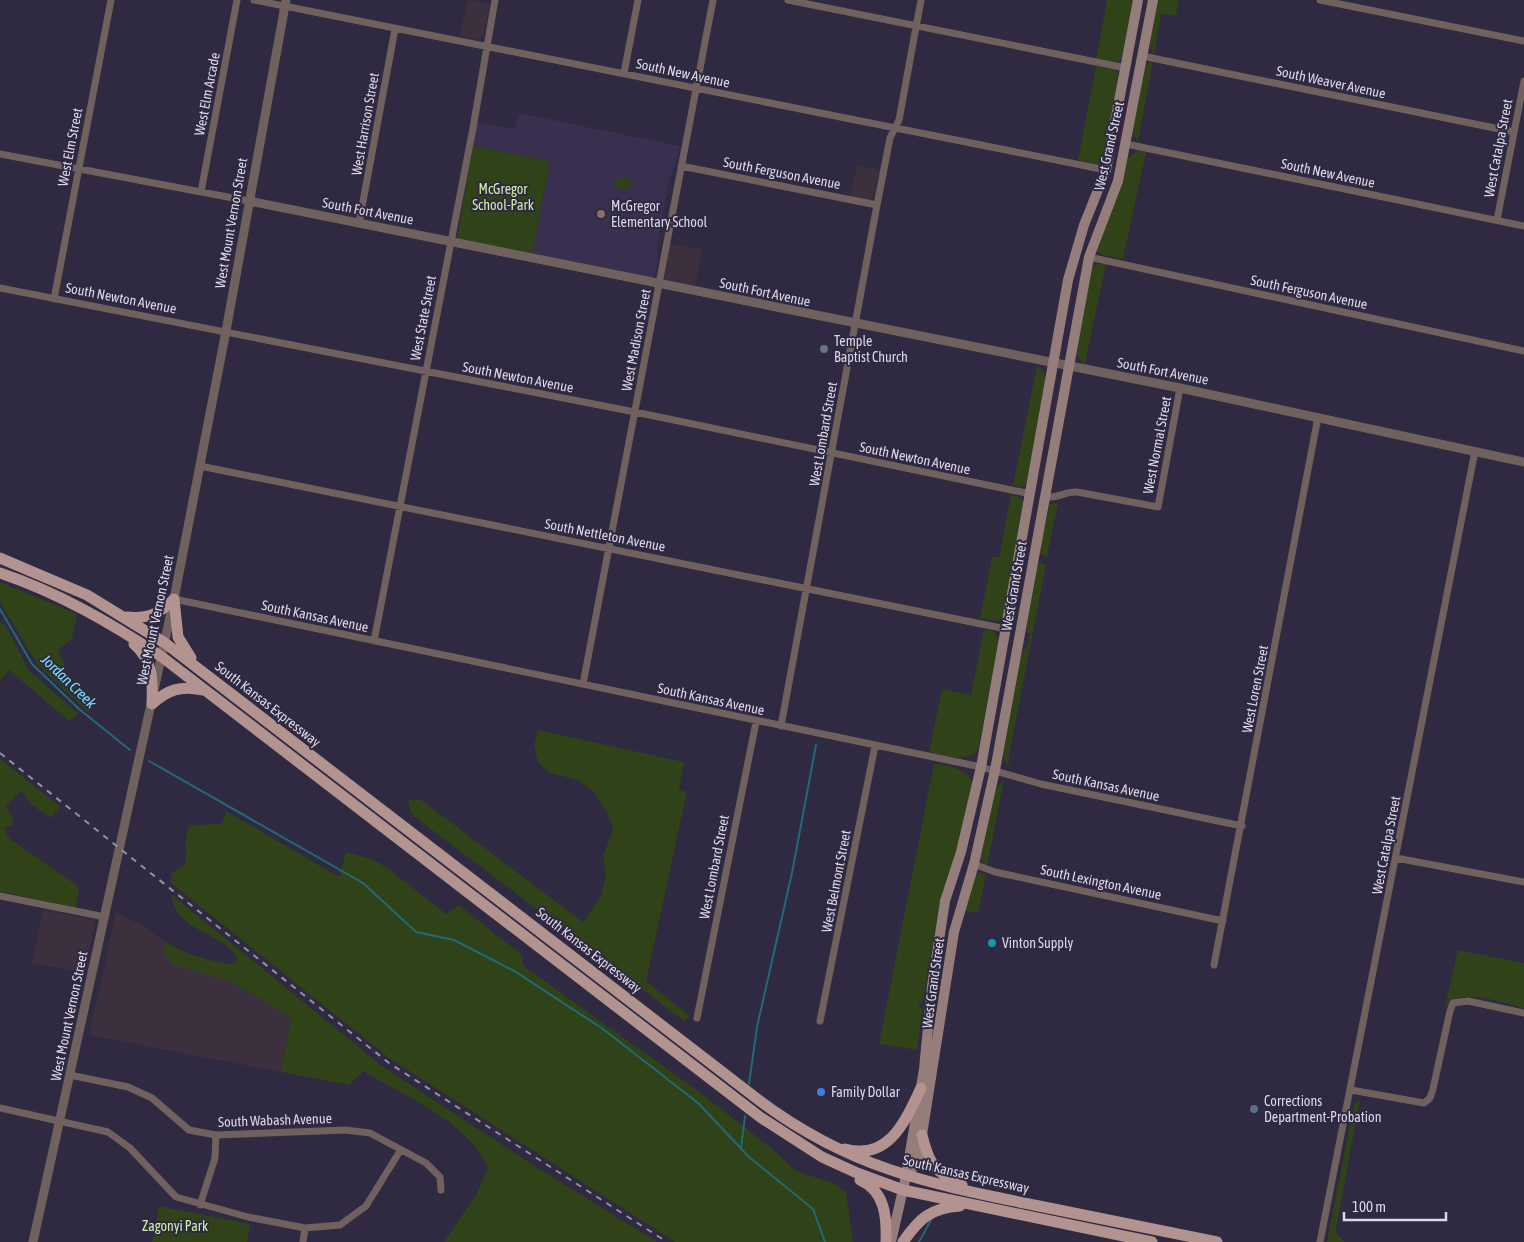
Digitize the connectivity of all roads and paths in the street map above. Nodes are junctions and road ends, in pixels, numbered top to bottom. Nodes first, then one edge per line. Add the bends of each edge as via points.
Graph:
1 (111, 0) edge
2 (237, 0) edge
3 (254, 0) edge
4 (495, 0) edge
5 (638, 0) edge
6 (713, 0) edge
7 (788, 0) edge
8 (921, 0) edge
9 (1138, 0) edge
10 (1153, 0) edge
11 (1320, 0) edge
12 (286, 3) edge
13 (916, 26) junction
14 (394, 29) junction
15 (1524, 40) edge
16 (488, 46) junction
17 (1142, 56) junction
18 (1126, 68) junction
19 (624, 73) junction
20 (1524, 81) edge
21 (696, 88) junction
22 (894, 129) junction
23 (1514, 132) junction
24 (1126, 144) junction
25 (0, 154) edge
26 (681, 166) junction
27 (78, 168) junction
28 (1106, 170) junction
29 (201, 192) junction
30 (249, 201) junction
31 (877, 205) junction
32 (1497, 220) junction
33 (359, 223) junction
34 (1524, 226) edge
35 (450, 242) junction
36 (1089, 257) junction
37 (660, 284) junction
38 (0, 288) edge
39 (54, 299) junction
40 (856, 324) junction
41 (226, 331) junction
42 (1524, 351) edge
43 (1054, 363) junction
44 (1068, 366) junction
45 (426, 372) junction
46 (1180, 388) junction
47 (635, 412) junction
48 (1318, 417) junction
49 (1475, 451) junction
50 (832, 454) junction
51 (1524, 462) edge
52 (200, 466) junction
53 (1030, 494) junction
54 (1044, 497) junction
55 (399, 506) junction
56 (609, 549) junction
57 (0, 558) edge
58 (5, 575) edge
59 (808, 588) junction
60 (174, 599) junction
61 (98, 616) junction
62 (124, 616) junction
63 (1006, 629) junction
64 (374, 641) junction
65 (165, 643) junction
66 (162, 657) junction
67 (206, 675) junction
68 (583, 684) junction
69 (206, 692) junction
70 (152, 704) junction
71 (756, 722) junction
72 (782, 726) junction
73 (875, 746) junction
74 (981, 767) junction
75 (995, 770) junction
76 (1242, 826) junction
77 (1396, 858) junction
78 (974, 864) junction
79 (1524, 882) edge
80 (0, 896) edge
81 (105, 917) junction
82 (1223, 921) junction
83 (1214, 965) dead end
84 (1524, 1012) edge
85 (697, 1018) dead end
86 (820, 1021) dead end
87 (70, 1075) junction
88 (921, 1088) junction
89 (1351, 1090) junction
90 (0, 1108) edge
91 (60, 1122) junction
92 (216, 1135) junction
93 (922, 1135) junction
94 (822, 1141) junction
95 (400, 1151) junction
96 (822, 1157) junction
97 (906, 1176) junction
98 (441, 1190) dead end
99 (903, 1190) junction
100 (979, 1193) junction
101 (200, 1205) junction
102 (981, 1207) junction
103 (305, 1228) junction
104 (33, 1242) edge
105 (303, 1242) edge
106 (886, 1242) edge
107 (891, 1242) edge
108 (903, 1242) edge
109 (1152, 1242) edge
110 (1216, 1242) edge
111 (1320, 1242) edge

1 - 27 street, West Elm Street
2 - 29 street, West Elm Arcade
3 - 12 street, South New Avenue
4 - 16 street, West State Street
5 - 19 street
6 - 21 street, West Madison Street
7 - 13 street
8 - 13 street, West Lombard Street
9 - 18 main road, West Grand Street
10 - 17 main road, West Grand Street
11 - 15 street
12 - 14 street, South New Avenue
12 - 30 street, West Mount Vernon Street
13 - 18 street
13 - 22 street, West Lombard Street via 899,120
14 - 16 street, South New Avenue
14 - 33 street, West Harrison Street
16 - 19 street, South New Avenue
16 - 35 street, West State Street
17 - 23 street, South Weaver Avenue
17 - 24 main road, West Grand Street
18 - 28 main road, West Grand Street
19 - 21 street, South New Avenue
20 - 23 street, West Catalpa Street
21 - 22 street, South New Avenue
21 - 26 street, West Madison Street
22 - 28 street, South New Avenue
22 - 31 street, West Lombard Street
23 - 32 street, West Catalpa Street
24 - 32 street, South New Avenue
24 - 36 main road, West Grand Street via 1118,181
25 - 27 street, South Fort Avenue
26 - 31 street, South Ferguson Avenue
26 - 37 street, West Madison Street
27 - 29 street, South Fort Avenue
27 - 39 street, West Elm Street
28 - 43 main road, West Grand Street via 1084,225 1068,280
29 - 30 street, South Fort Avenue
30 - 33 street, South Fort Avenue
30 - 41 street, West Mount Vernon Street
31 - 40 street, West Lombard Street
32 - 34 street, South New Avenue
33 - 35 street, South Fort Avenue
35 - 37 street, South Fort Avenue
35 - 45 street, West State Street
36 - 42 street, South Ferguson Avenue
36 - 44 main road, West Grand Street
37 - 40 street, South Fort Avenue
37 - 47 street, West Madison Street
38 - 39 street, South Newton Avenue
39 - 41 street, South Newton Avenue
40 - 43 street, South Fort Avenue
40 - 50 street, West Lombard Street
41 - 45 street, South Newton Avenue
41 - 52 street, West Mount Vernon Street
43 - 44 street, South Fort Avenue
43 - 53 main road, West Grand Street
44 - 46 street, South Fort Avenue
44 - 54 main road, West Grand Street
45 - 47 street, South Newton Avenue
45 - 55 street, West State Street
46 - 48 street, South Fort Avenue
46 - 54 street, West Normal Street via 1158,507 1077,492 1056,498
47 - 50 street, South Newton Avenue
47 - 56 street, West Madison Street
48 - 49 street, South Fort Avenue
48 - 76 street, West Loren Street
49 - 51 street, South Fort Avenue
49 - 77 street, West Catalpa Street
50 - 53 street, South Newton Avenue
50 - 59 street, West Lombard Street
52 - 55 street, South Nettleton Avenue
52 - 60 street, West Mount Vernon Street
53 - 63 main road, West Grand Street
54 - 75 main road, West Grand Street
55 - 56 street, South Nettleton Avenue
55 - 64 street, West State Street
56 - 59 street, South Nettleton Avenue
56 - 68 street, West Madison Street
57 - 62 main road, South Kansas Expressway via 64,584
58 - 61 main road, South Kansas Expressway
59 - 63 street, South Nettleton Avenue
59 - 72 street, West Lombard Street
60 - 62 main road via 157,614
60 - 64 street, South Kansas Avenue
60 - 65 street, West Mount Vernon Street
60 - 67 main road via 175,626 180,643
61 - 66 main road, South Kansas Expressway
61 - 70 main road via 99,623 135,645 144,655 152,675
62 - 65 main road, South Kansas Expressway
63 - 74 main road, West Grand Street
64 - 68 street, South Kansas Avenue
65 - 66 street, West Mount Vernon Street
65 - 67 main road, South Kansas Expressway
66 - 69 main road, South Kansas Expressway
66 - 70 street, West Mount Vernon Street
67 - 94 main road, South Kansas Expressway via 760,1101
68 - 71 street, South Kansas Avenue
69 - 70 main road via 180,688 164,694
69 - 96 main road, South Kansas Expressway via 760,1117
70 - 81 street, West Mount Vernon Street
71 - 72 street, South Kansas Avenue
71 - 85 street, West Lombard Street
72 - 73 street, South Kansas Avenue
73 - 74 street, South Kansas Avenue
73 - 86 street, West Belmont Street
74 - 75 street, South Kansas Avenue
74 - 88 main road, West Grand Street via 961,852 945,901
75 - 76 street, South Kansas Avenue via 1050,786
75 - 78 main road, West Grand Street
76 - 82 street, West Loren Street
77 - 79 street
77 - 89 street, West Catalpa Street
78 - 82 street, South Lexington Avenue via 995,872
78 - 93 main road, West Grand Street via 954,932
80 - 81 street
81 - 87 street, West Mount Vernon Street
82 - 83 street, West Loren Street
84 - 89 street via 1468,1001 1453,1003 1433,1089 1424,1103
87 - 91 street, West Mount Vernon Street
87 - 92 street, South Wabash Avenue via 128,1087 152,1098 189,1130
88 - 94 main road via 902,1126 885,1143 856,1150
88 - 97 main road, West Grand Street
89 - 111 street, West Catalpa Street
90 - 91 street
91 - 101 street via 108,1132 130,1148 176,1197
91 - 104 street, West Mount Vernon Street
92 - 95 street, South Wabash Avenue via 345,1130 370,1133
92 - 101 street via 215,1158
93 - 97 main road, West Grand Street via 918,1160
93 - 100 main road via 926,1152 936,1170
94 - 97 main road, South Kansas Expressway via 867,1163
95 - 98 street, South Wabash Avenue via 426,1163 440,1177
95 - 103 street via 366,1206 340,1225
96 - 99 main road, South Kansas Expressway
96 - 106 main road via 838,1170 869,1184 877,1194 887,1216
97 - 99 main road, West Grand Street
97 - 100 main road, South Kansas Expressway
99 - 102 main road, South Kansas Expressway
99 - 107 main road, West Grand Street
100 - 110 main road, South Kansas Expressway
101 - 103 street
102 - 108 main road via 941,1207 919,1221
102 - 109 main road, South Kansas Expressway
103 - 105 street

